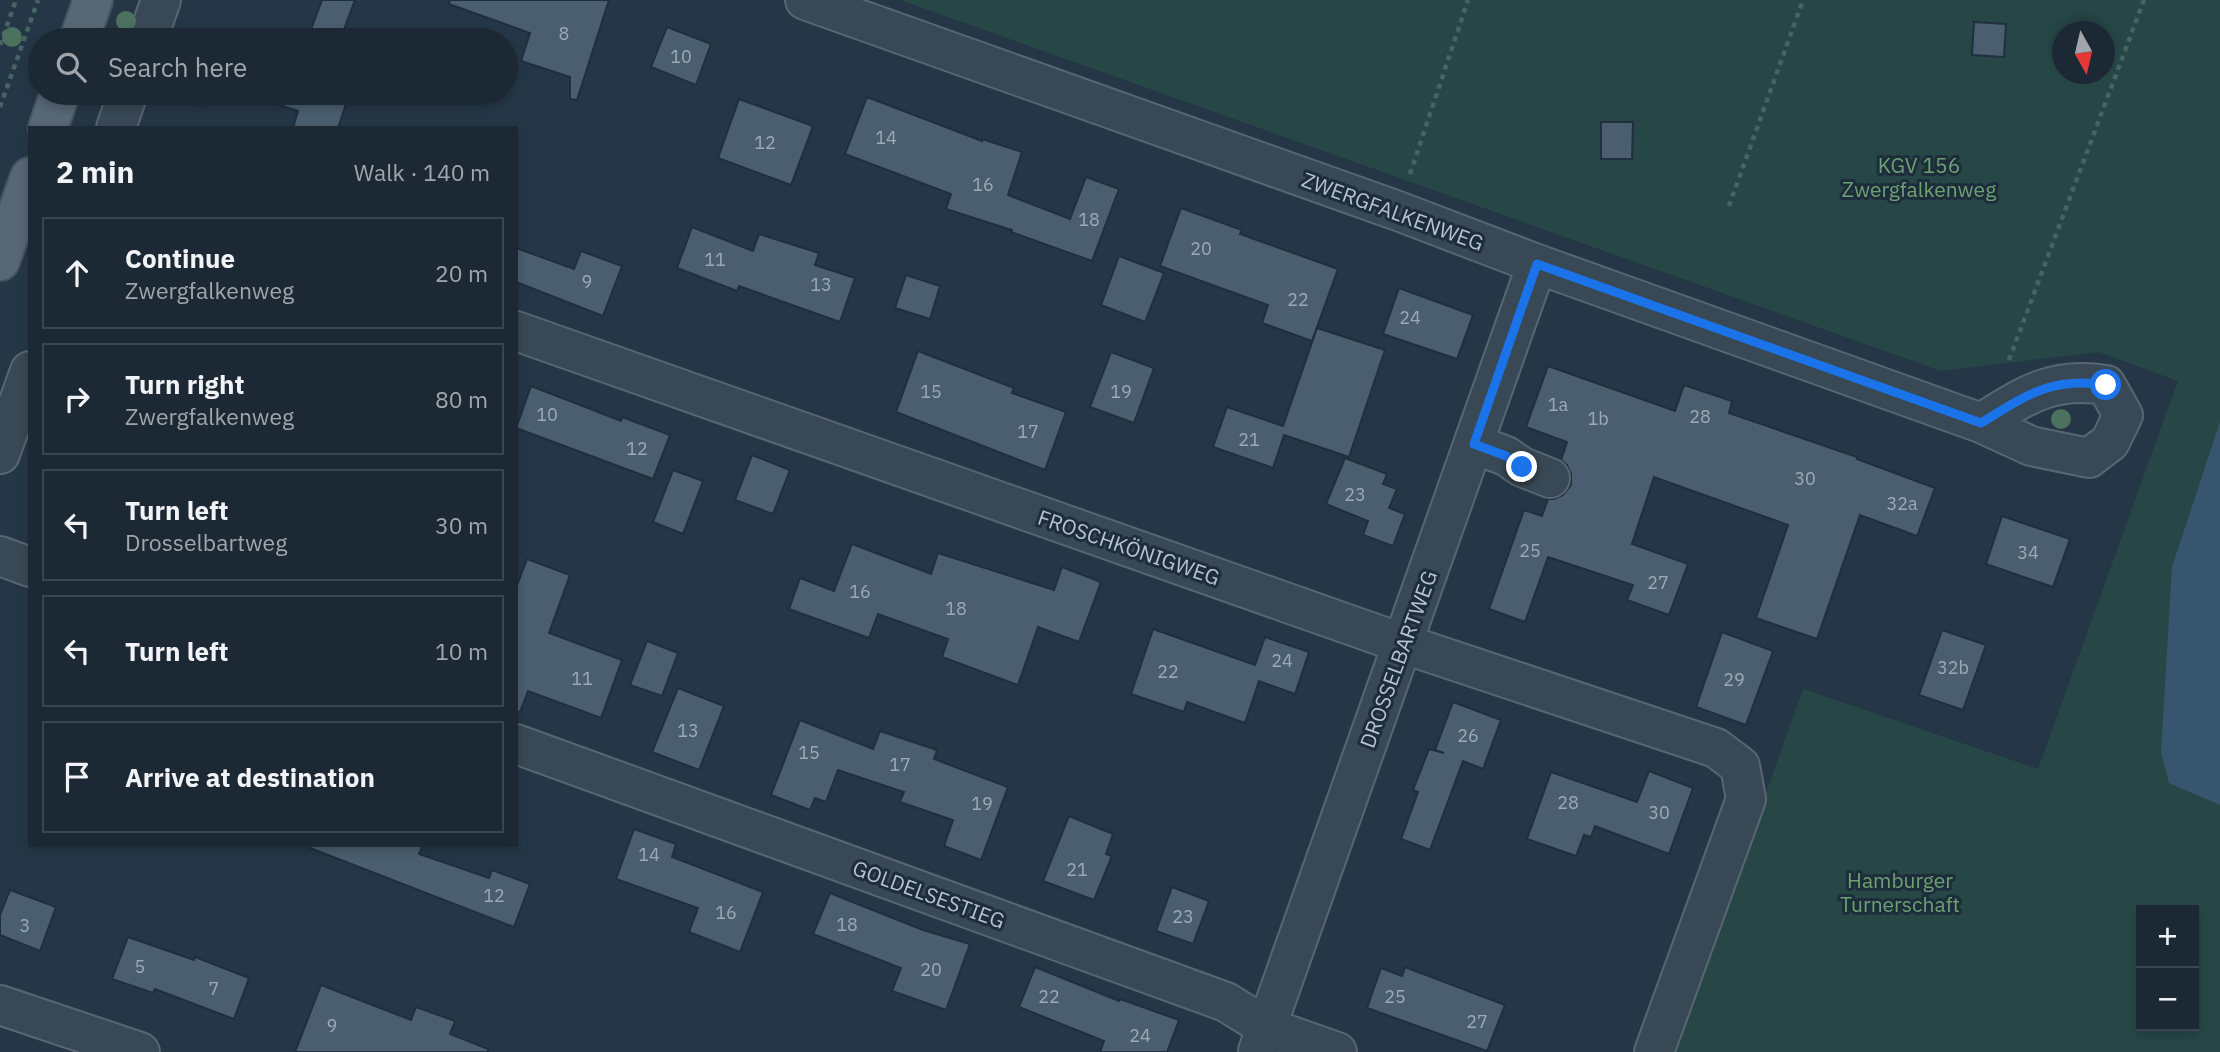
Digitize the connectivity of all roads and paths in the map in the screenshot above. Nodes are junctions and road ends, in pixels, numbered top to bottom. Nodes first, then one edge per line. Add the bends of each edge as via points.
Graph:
1 (16, 0) edge
2 (38, 0) edge
3 (93, 0) edge
4 (161, 0) edge
5 (805, 0) edge
6 (1468, 0) edge
7 (1802, 0) edge
8 (2144, 0) edge
9 (28, 28) edge
10 (28, 28) edge
11 (83, 28) edge
12 (151, 28) edge
13 (0, 45) edge
14 (56, 105) edge
15 (124, 105) edge
16 (0, 107) edge
17 (49, 126) edge
18 (117, 126) edge
19 (28, 183) edge
20 (1729, 206) dead end
21 (1398, 211) junction
22 (0, 261) edge
23 (1537, 264) junction
24 (518, 332) edge
25 (2006, 366) dead end
26 (28, 376) edge
27 (1981, 423) dead end
28 (1474, 444) junction
29 (0, 454) edge
30 (1550, 478) dead end
31 (0, 556) edge
32 (28, 566) edge
33 (1404, 644) junction
34 (518, 745) edge
35 (0, 1005) edge
36 (1261, 1039) edge
37 (140, 1052) edge
38 (1338, 1052) edge
39 (1654, 1052) edge

1 - 13 path
2 - 9 path
3 - 11 main road
4 - 12 street
5 - 21 street, ZWERGFALKENWEG
6 - 21 path
7 - 20 path
8 - 25 path
10 - 16 path
14 - 17 main road
15 - 18 street
19 - 22 main road
21 - 23 street, ZWERGFALKENWEG
23 - 27 street, ZWERGFALKENWEG
23 - 28 street, DROSSELBARTWEG
24 - 33 street, FROSCHKÖNIGWEG
26 - 29 street
28 - 30 street
28 - 33 street, DROSSELBARTWEG
31 - 32 street
33 - 36 street, DROSSELBARTWEG
33 - 39 street, FROSCHKÖNIGWEG via 1716,748 1740,765 1746,799
34 - 36 street, GOLDELSESTIEG via 1226,1002
35 - 37 street
36 - 38 street, GOLDELSESTIEG

